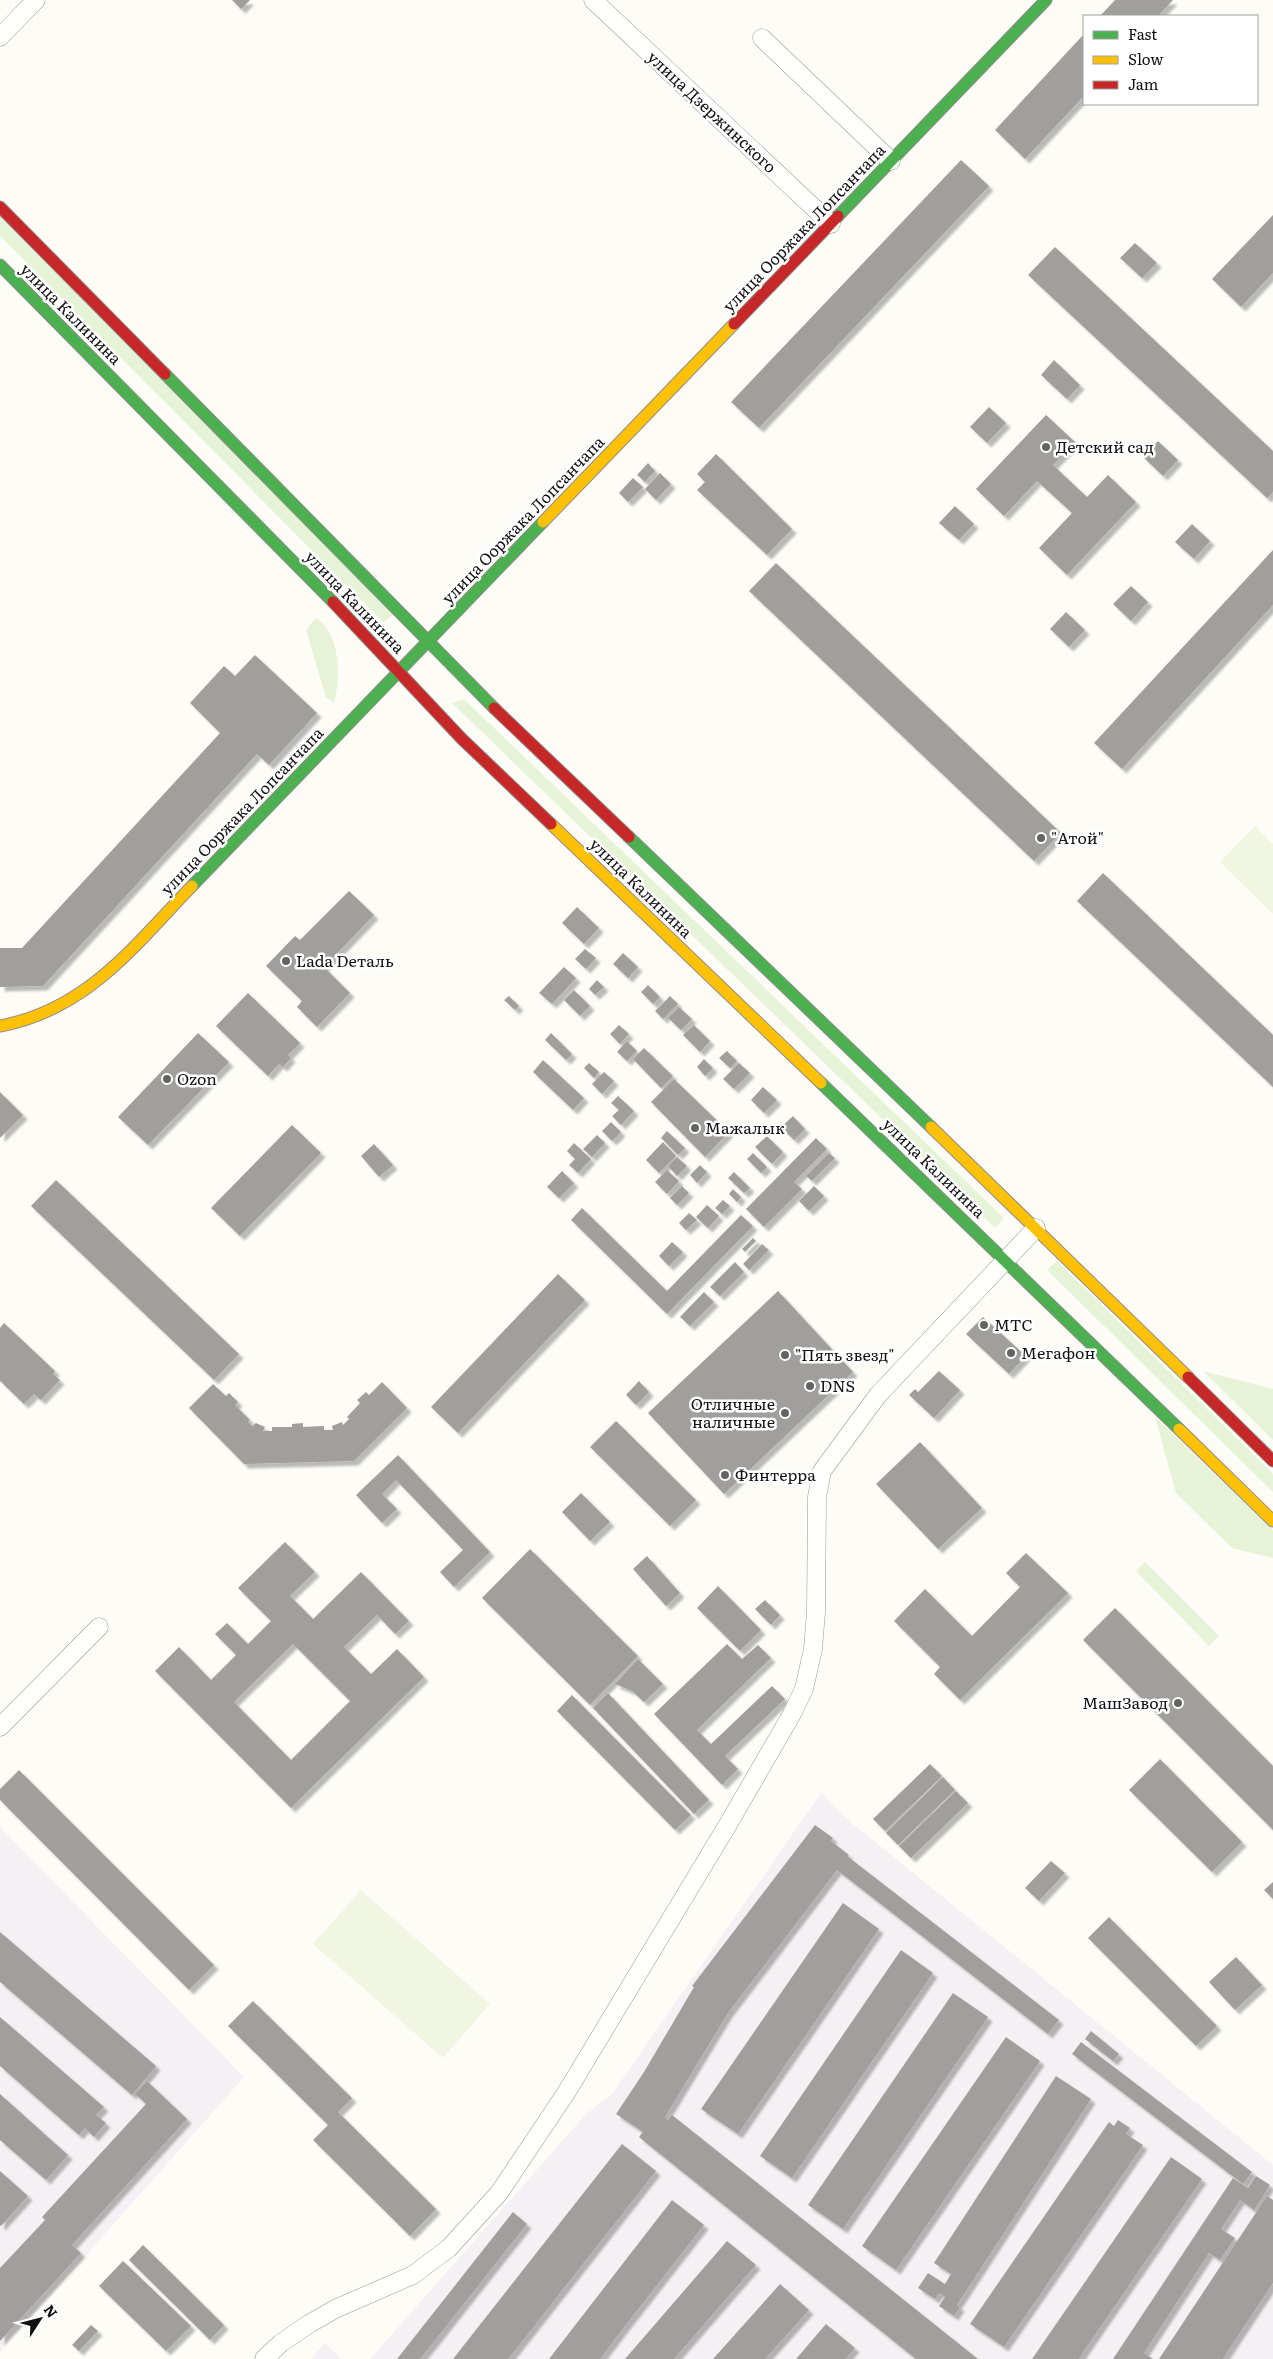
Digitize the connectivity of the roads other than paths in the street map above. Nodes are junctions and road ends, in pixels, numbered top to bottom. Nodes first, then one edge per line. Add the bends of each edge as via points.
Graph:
1 (36, 0) edge
2 (593, 0) edge
3 (1046, 0) edge
4 (0, 37) edge
5 (762, 38) dead end
6 (891, 161) junction
7 (0, 207) edge
8 (831, 224) junction
9 (0, 266) edge
10 (429, 641) junction
11 (399, 671) junction
12 (0, 1026) edge
13 (1036, 1228) junction
14 (1006, 1260) junction
15 (1273, 1461) edge
16 (1273, 1521) edge
17 (99, 1627) dead end
18 (0, 1726) edge
19 (264, 2359) edge

1 - 4 street
2 - 8 street, улица Дзержинского
3 - 6 main road, улица Ооржака Лопсанчапа
5 - 6 street
6 - 8 main road, улица Ооржака Лопсанчапа
7 - 10 main road, улица Калинина
8 - 10 main road, улица Ооржака Лопсанчапа
9 - 11 main road, улица Калинина
10 - 11 main road, улица Ооржака Лопсанчапа
10 - 13 main road, улица Калинина via 493,707
11 - 12 main road, улица Ооржака Лопсанчапа via 94,986 52,1013
11 - 14 main road, улица Калинина via 462,739
13 - 14 street
13 - 15 main road, улица Калинина
14 - 16 main road, улица Калинина
14 - 19 street via 878,1394 822,1471 817,1497 813,1650 804,1689 783,1731 566,2093 504,2184 448,2248 413,2275 309,2324
17 - 18 street

